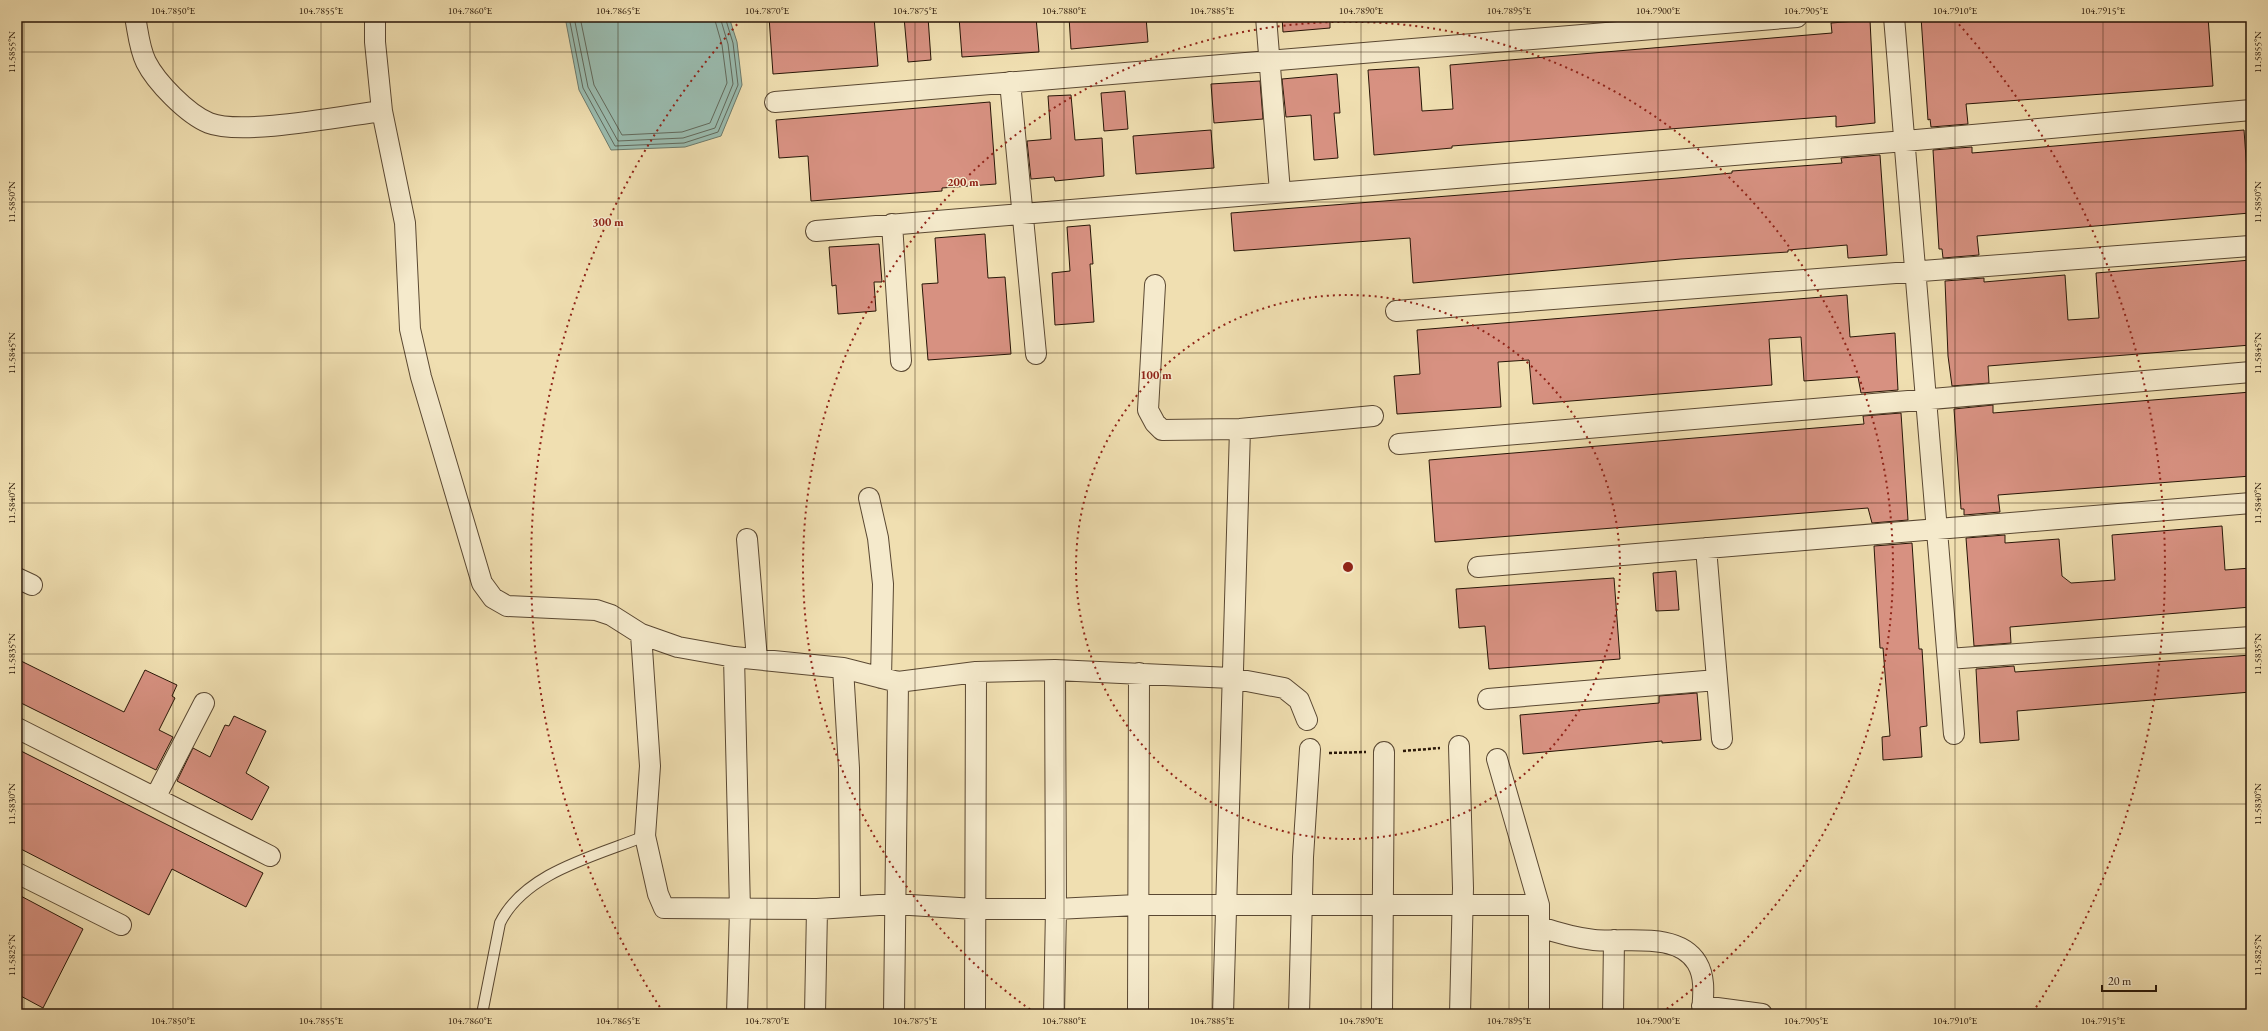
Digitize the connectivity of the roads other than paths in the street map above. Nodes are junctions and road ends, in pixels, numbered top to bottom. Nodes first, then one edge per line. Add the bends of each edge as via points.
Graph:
1 (135, 17) edge
2 (375, 17) edge
3 (1266, 17) edge
4 (1797, 17) edge
5 (1894, 17) edge
6 (1270, 60) junction
7 (1010, 82) junction
8 (775, 102) dead end
9 (2251, 110) edge
10 (382, 111) junction
11 (1905, 141) junction
12 (1280, 192) junction
13 (1023, 214) junction
14 (892, 224) junction
15 (816, 231) dead end
16 (2250, 246) edge
17 (1915, 271) junction
18 (1155, 285) dead end
19 (1396, 310) dead end
20 (1036, 354) dead end
21 (901, 361) dead end
22 (2251, 372) edge
23 (1926, 400) junction
24 (1373, 416) dead end
25 (1240, 429) junction
26 (1399, 444) dead end
27 (869, 498) dead end
28 (2251, 503) edge
29 (1937, 529) junction
30 (748, 539) dead end
31 (1706, 548) junction
32 (1478, 567) dead end
33 (641, 634) junction
34 (2251, 637) edge
35 (734, 657) junction
36 (757, 659) junction
37 (1948, 659) junction
38 (843, 668) junction
39 (1055, 670) junction
40 (976, 672) junction
41 (1139, 673) junction
42 (1231, 678) junction
43 (889, 680) junction
44 (1717, 680) junction
45 (1488, 699) dead end
46 (204, 703) dead end
47 (1307, 720) dead end
48 (17, 728) edge
49 (1954, 734) dead end
50 (1722, 739) dead end
51 (1459, 746) dead end
52 (1310, 749) dead end
53 (1384, 752) dead end
54 (1497, 759) dead end
55 (155, 798) junction
56 (645, 836) junction
57 (270, 856) dead end
58 (17, 873) edge
59 (894, 904) junction
60 (1137, 905) junction
61 (1225, 905) junction
62 (1383, 905) junction
63 (1539, 905) junction
64 (850, 906) junction
65 (1302, 906) junction
66 (1462, 907) junction
67 (817, 909) junction
68 (975, 909) junction
69 (1056, 909) junction
70 (740, 910) junction
71 (121, 925) dead end
72 (1540, 927) junction
73 (1614, 940) junction
74 (1702, 1010) edge
75 (482, 1014) edge
76 (737, 1014) edge
77 (815, 1014) edge
78 (894, 1014) edge
79 (975, 1014) edge
80 (1054, 1014) edge
81 (1138, 1014) edge
82 (1223, 1014) edge
83 (1299, 1014) edge
84 (1382, 1014) edge
85 (1460, 1014) edge
86 (1539, 1014) edge
87 (1613, 1014) edge
88 (1762, 1014) edge

1 - 10 street via 145,61 171,95 192,113 209,123 264,126
2 - 10 street via 374,42
3 - 6 street
4 - 6 street
5 - 11 street
6 - 7 street
6 - 12 street
7 - 8 street
7 - 13 street
9 - 11 street
10 - 33 street via 404,223 410,329 423,384 482,583 493,598 507,606 596,610 612,615
11 - 12 street
11 - 17 street
12 - 13 street
13 - 14 street
13 - 20 street
14 - 15 street
14 - 21 street
16 - 17 street
17 - 19 street
17 - 23 street
18 - 25 street via 1148,410 1155,424 1162,430
22 - 23 street
23 - 26 street
23 - 29 street
24 - 25 street
25 - 42 street
27 - 43 street via 878,538
28 - 29 street
29 - 31 street
29 - 37 street
30 - 36 street
31 - 32 street
31 - 44 street
33 - 35 street via 678,647
33 - 56 street via 650,766
34 - 37 street
35 - 36 street
35 - 70 street
36 - 38 street
37 - 49 street
38 - 43 street
38 - 64 street via 849,768
39 - 40 street
39 - 41 street
39 - 69 street
40 - 43 street
40 - 68 street
41 - 42 street
41 - 60 street
42 - 47 street via 1284,688 1299,700
42 - 61 street
43 - 59 street
44 - 45 street
44 - 50 street
46 - 55 street
48 - 55 street
51 - 66 street
52 - 65 street
53 - 62 street
54 - 63 street
55 - 57 street
56 - 70 street via 658,894 664,908
56 - 75 lane via 536,882 506,911 500,923
58 - 71 street
59 - 64 street
59 - 68 street
59 - 78 street
60 - 61 street
60 - 69 street
60 - 81 street
61 - 65 street
61 - 82 street
62 - 65 street
62 - 66 street
62 - 84 street
63 - 66 street
63 - 72 street
64 - 67 street
65 - 83 street
66 - 85 street
67 - 70 street
67 - 77 street
68 - 69 street
68 - 79 street
69 - 80 street
70 - 76 street
72 - 73 street via 1595,940
72 - 86 street
73 - 74 street via 1662,942 1689,953 1697,963 1703,978
73 - 87 street
74 - 88 street

